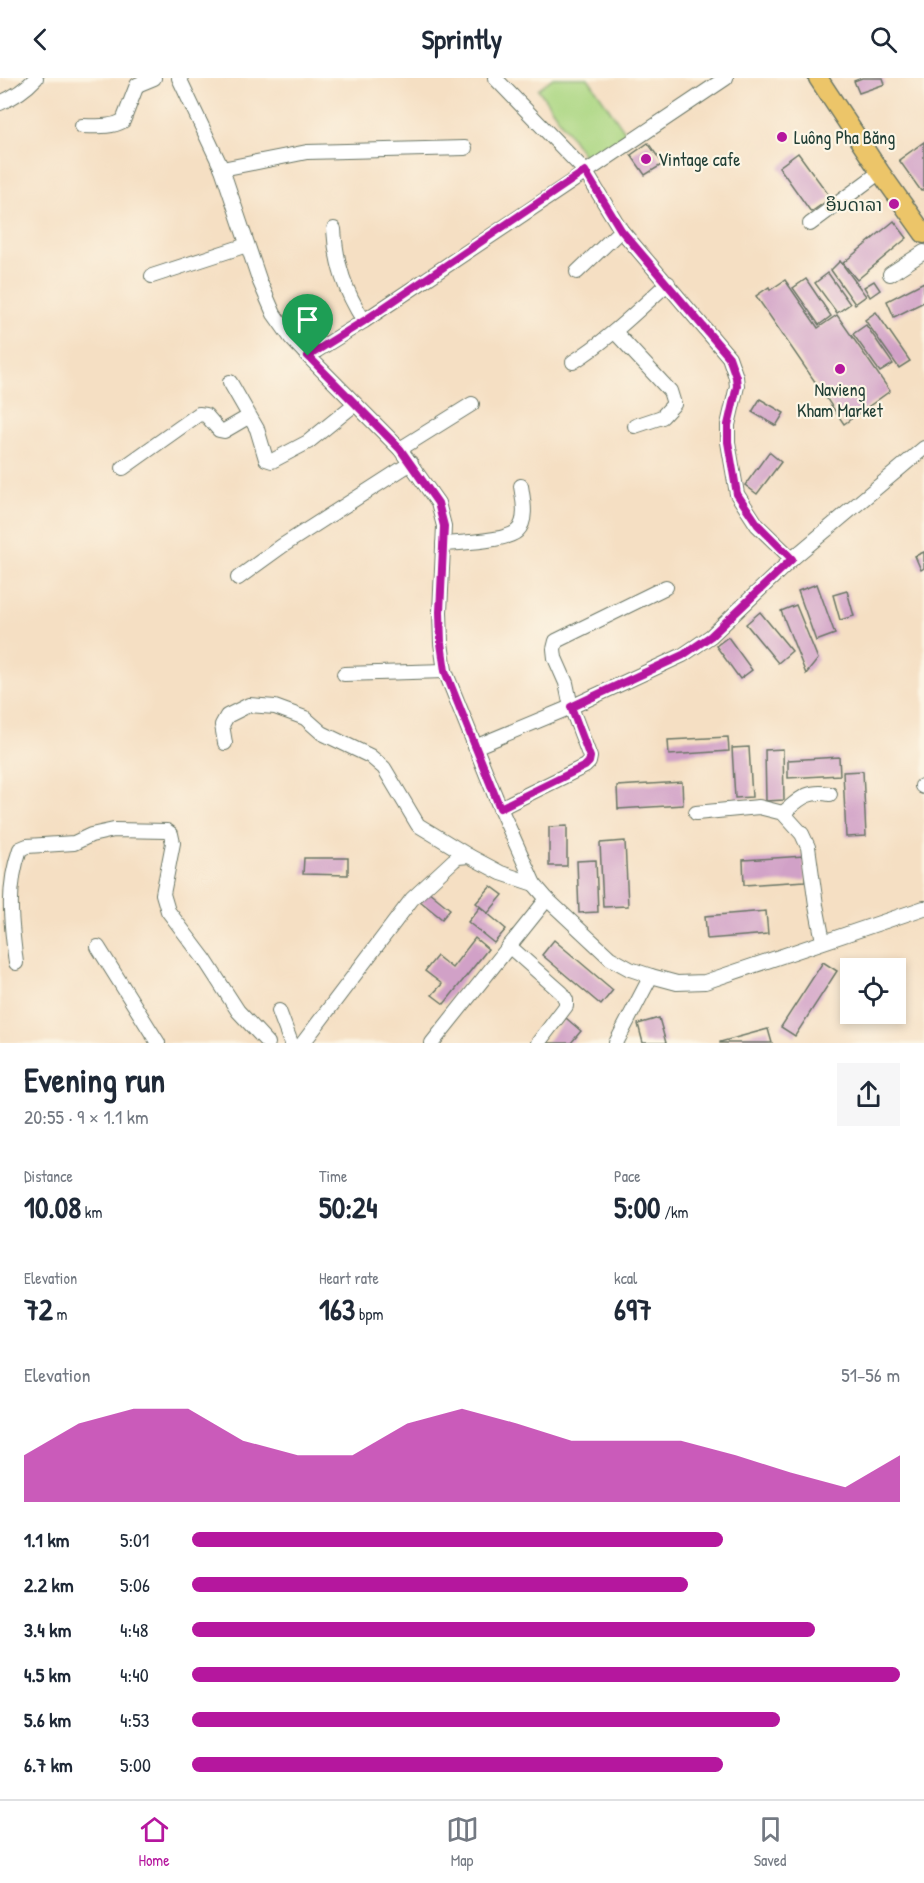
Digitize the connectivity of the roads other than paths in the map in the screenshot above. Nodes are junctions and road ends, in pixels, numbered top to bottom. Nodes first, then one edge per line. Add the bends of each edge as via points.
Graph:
1 (36, 78) edge
2 (154, 78) edge
3 (179, 78) edge
4 (495, 78) edge
5 (726, 78) edge
6 (818, 78) edge
7 (0, 103) edge
8 (82, 126) dead end
9 (465, 148) dead end
10 (222, 169) junction
11 (585, 171) junction
12 (880, 172) junction
13 (810, 224) dead end
14 (334, 229) dead end
15 (621, 230) junction
16 (924, 234) edge
17 (247, 245) junction
18 (924, 252) edge
19 (578, 272) dead end
20 (890, 274) dead end
21 (152, 276) dead end
22 (668, 283) junction
23 (364, 321) junction
24 (615, 332) junction
25 (308, 356) junction
26 (573, 362) dead end
27 (230, 382) dead end
28 (355, 404) junction
29 (472, 404) dead end
30 (248, 417) junction
31 (635, 426) dead end
32 (924, 447) edge
33 (400, 449) junction
34 (411, 463) junction
35 (123, 468) dead end
36 (521, 486) dead end
37 (443, 544) junction
38 (792, 559) junction
39 (238, 578) dead end
40 (666, 587) dead end
41 (445, 671) junction
42 (344, 674) dead end
43 (571, 707) junction
44 (225, 743) dead end
45 (475, 747) junction
46 (830, 794) dead end
47 (500, 808) junction
48 (696, 813) dead end
49 (783, 813) junction
50 (470, 856) junction
51 (534, 884) junction
52 (547, 899) junction
53 (924, 908) edge
54 (823, 941) junction
55 (508, 946) junction
56 (98, 947) dead end
57 (16, 963) dead end
58 (651, 976) junction
59 (279, 1011) dead end
60 (158, 1043) edge
61 (268, 1043) edge
62 (291, 1043) edge
63 (303, 1043) edge
64 (432, 1043) edge
65 (538, 1043) edge
66 (616, 1043) edge

1 - 7 street
2 - 8 street via 137,85 123,121 104,127
3 - 10 street
4 - 11 street
5 - 11 street
6 - 12 main road
9 - 10 street via 307,152
10 - 17 street
11 - 15 street
11 - 23 street
12 - 13 street
12 - 16 main road
14 - 23 street via 342,279
15 - 19 street
15 - 22 street
17 - 21 street
17 - 25 street via 274,314
18 - 20 street
22 - 24 street
22 - 38 street via 733,364 737,386 728,442 737,494 758,525
23 - 25 street
24 - 26 street
24 - 31 street via 670,391 674,404 662,417
25 - 28 street
27 - 30 street
28 - 30 street via 309,442 272,461 266,459 257,429
28 - 33 street
29 - 33 street
30 - 35 street via 224,431 207,415 199,414
32 - 38 street
33 - 34 street
34 - 37 street via 438,503 444,526
34 - 39 street
36 - 37 street via 525,508 519,530 514,534
37 - 41 street via 440,612
38 - 43 street via 711,636 683,655
40 - 43 street via 556,641 555,658
41 - 42 street
41 - 45 street
43 - 45 street
43 - 47 street via 589,762
44 - 50 street via 222,725 227,716 249,705 274,707 304,718 322,734 378,762 418,825
45 - 47 street
46 - 49 street via 815,792
47 - 51 street
48 - 49 street via 759,807
49 - 54 street via 808,847
50 - 51 street via 501,873
50 - 63 street via 458,857 412,899
51 - 52 street
52 - 55 street
52 - 58 street via 610,958
53 - 54 street
54 - 58 street via 705,982 677,982
55 - 64 street
55 - 65 street via 566,1000 566,1006
56 - 60 street
57 - 61 street via 11,884 21,849 74,843 114,830 166,831 173,843 163,894 168,911 238,1011
58 - 66 street
59 - 62 street

